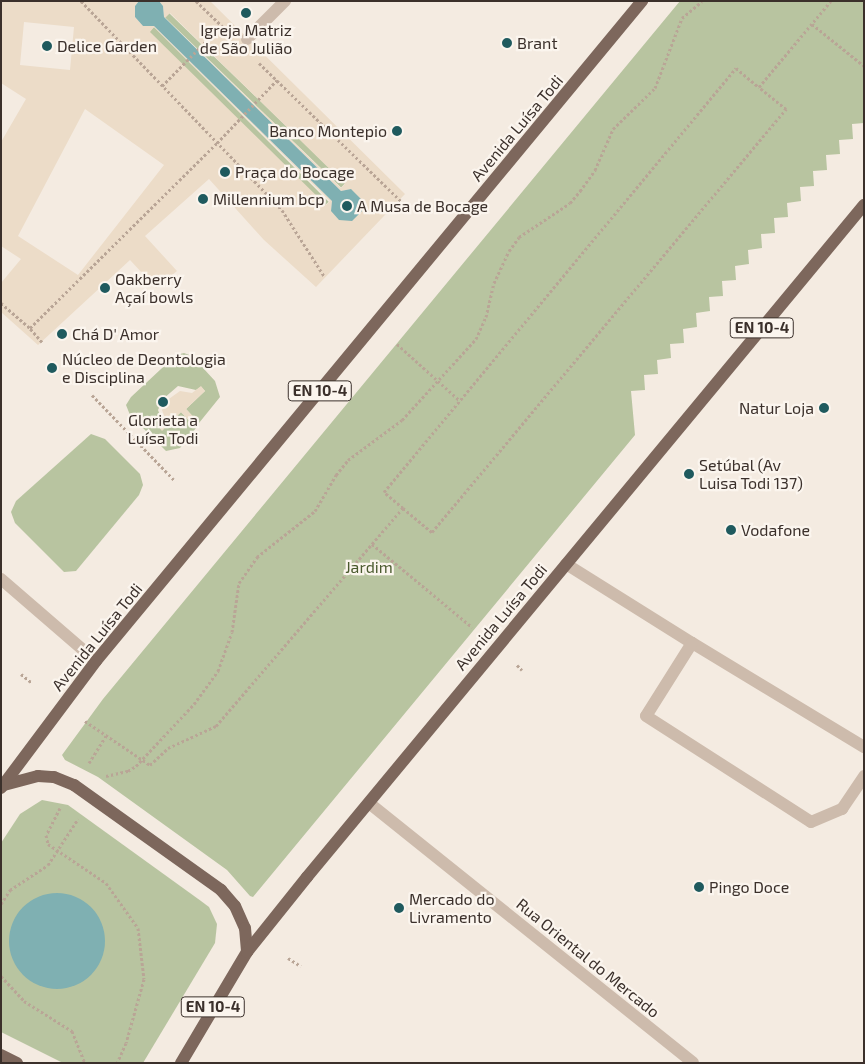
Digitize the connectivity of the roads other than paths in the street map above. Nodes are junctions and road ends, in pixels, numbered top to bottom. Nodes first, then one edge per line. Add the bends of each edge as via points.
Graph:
1 (286, 1) edge
2 (642, 1) edge
3 (247, 38) dead end
4 (864, 205) edge
5 (566, 564) junction
6 (1, 579) edge
7 (692, 643) junction
8 (96, 661) junction
9 (864, 748) edge
10 (864, 776) edge
11 (2, 787) edge
12 (369, 803) junction
13 (248, 952) junction
14 (1, 1055) edge
15 (17, 1063) edge
16 (181, 1063) edge
17 (693, 1063) edge

1 - 3 street
2 - 8 main road, Avenida Luísa Todi / EN 10-4
4 - 5 main road, Avenida Luísa Todi / EN 10-4
5 - 7 street
5 - 12 main road, Avenida Luísa Todi / EN 10-4
6 - 8 street
7 - 9 street
7 - 10 street via 646,716 811,822 842,809
8 - 11 main road, Avenida Luísa Todi / EN 10-4
11 - 13 main road via 38,776 54,777 92,797 220,890 235,906 245,928
12 - 13 main road, Avenida Luísa Todi / EN 10-4
12 - 17 street, Rua Oriental do Mercado
13 - 16 main road, Avenida Luísa Todi / EN 10-4
14 - 15 main road

